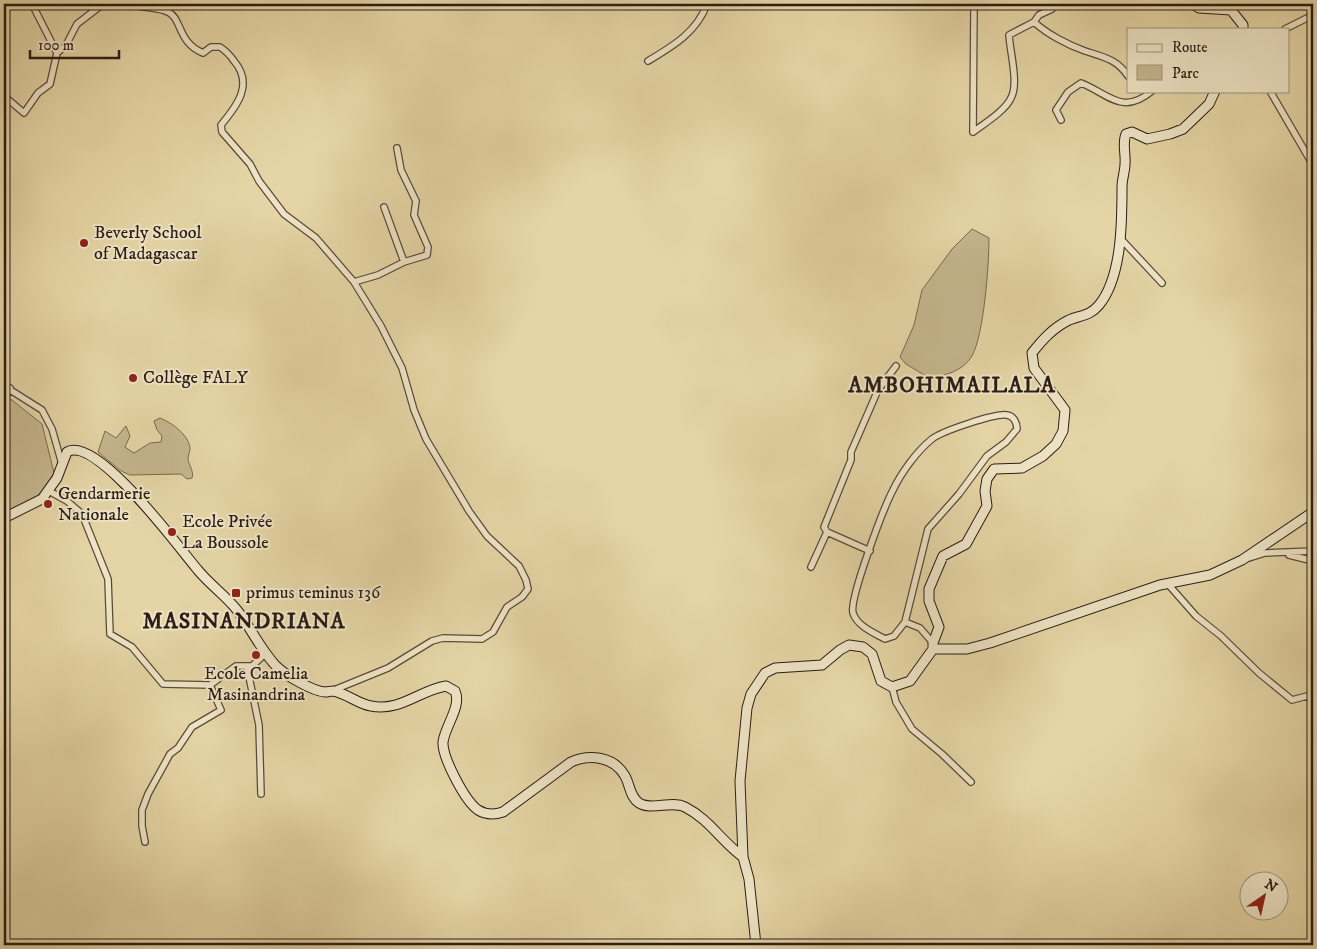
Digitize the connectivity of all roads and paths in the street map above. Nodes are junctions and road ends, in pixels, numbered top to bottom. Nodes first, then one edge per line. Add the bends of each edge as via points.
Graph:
1 (32, 4) edge
2 (103, 4) edge
3 (136, 4) edge
4 (707, 4) edge
5 (974, 4) edge
6 (1054, 4) edge
7 (1193, 4) edge
8 (1313, 15) edge
9 (1034, 22) junction
10 (1243, 28) edge
11 (1287, 28) edge
12 (57, 53) junction
13 (648, 61) dead end
14 (1127, 74) edge
15 (1151, 92) edge
16 (1214, 92) edge
17 (1271, 92) edge
18 (4, 96) edge
19 (1061, 120) dead end
20 (396, 148) dead end
21 (1313, 166) edge
22 (384, 207) dead end
23 (1120, 238) junction
24 (404, 262) junction
25 (354, 282) junction
26 (1162, 283) dead end
27 (896, 366) dead end
28 (7, 387) edge
29 (5, 397) dead end
30 (62, 464) junction
31 (49, 491) junction
32 (1313, 512) edge
33 (4, 518) edge
34 (827, 532) junction
35 (870, 551) junction
36 (1313, 551) edge
37 (1285, 554) junction
38 (1242, 560) junction
39 (1313, 561) edge
40 (811, 568) dead end
41 (1167, 584) junction
42 (905, 622) junction
43 (933, 646) junction
44 (266, 653) junction
45 (247, 667) junction
46 (210, 685) junction
47 (892, 686) junction
48 (332, 691) junction
49 (1313, 698) edge
50 (970, 782) dead end
51 (261, 794) dead end
52 (145, 842) dead end
53 (743, 857) junction
54 (755, 927) junction
55 (756, 945) edge
56 (764, 945) edge

1 - 12 street
2 - 12 street via 78,24 66,45
3 - 25 street via 168,12 176,18 184,39 192,47 203,53 211,47 220,47 240,68 244,90 221,126 222,132 250,164 284,214 316,238
4 - 13 street via 701,19 672,46
5 - 9 street via 973,132 1008,104 1014,77 1009,35
6 - 9 street
7 - 10 street via 1199,8 1231,10
8 - 11 street
9 - 14 street via 1041,29 1085,51 1102,54 1122,66
12 - 18 street via 50,84 38,93 24,113
15 - 19 street via 1144,98 1117,102 1081,83 1068,92 1056,110
16 - 23 street via 1208,104 1183,128 1147,139 1132,132 1126,134 1123,142 1126,163
17 - 21 street
20 - 24 street via 401,170 416,202 414,215 428,247 427,254
22 - 24 street
23 - 26 street
23 - 43 street via 1109,290 1098,306 1088,315 1069,320 1046,335 1032,353 1034,368 1065,410 1063,431 1056,444 1022,468 994,468 989,473 985,491 987,506 966,544 943,556 929,589 929,601 939,627
24 - 25 street
25 - 48 street via 402,368 426,439 487,536 519,566 528,589 507,607 493,632 482,639 443,638 432,641 388,668
27 - 34 street via 878,390 851,452 851,460 824,527
28 - 29 street
28 - 30 street via 36,405 44,414
30 - 31 street
30 - 44 street via 67,452 81,451 122,481 198,570 231,603
31 - 33 street via 37,503
31 - 46 street via 82,514 108,579 110,634 132,647 163,684
32 - 38 street
34 - 35 street
34 - 40 street
35 - 42 street via 853,612 858,622 885,639 894,636
35 - 42 street via 893,489 932,438 950,428 991,417 1007,415 1013,418 1017,429 987,456 928,530
36 - 37 street
37 - 38 street via 1265,553
37 - 39 street
38 - 41 street via 1210,575
41 - 43 street via 990,643 967,649
41 - 49 street via 1196,616 1292,700 1307,696
42 - 43 street via 920,628
43 - 47 street via 910,681
44 - 45 street
44 - 48 street via 290,676 324,692
45 - 46 street via 236,666
45 - 51 street via 259,725
46 - 52 street via 221,710 192,727 170,754 142,810
47 - 50 street via 896,702 912,729
47 - 53 street via 881,681 872,654 856,645 840,650 822,665 775,668 765,673 751,694 747,708 740,780
48 - 53 street via 383,708 411,701 436,687 452,688 458,697 444,738 444,756 470,803 484,813 497,814 511,808 571,762 595,757 620,769 638,802 648,806 674,804 684,807 702,818
53 - 54 street
54 - 55 street
54 - 56 street

